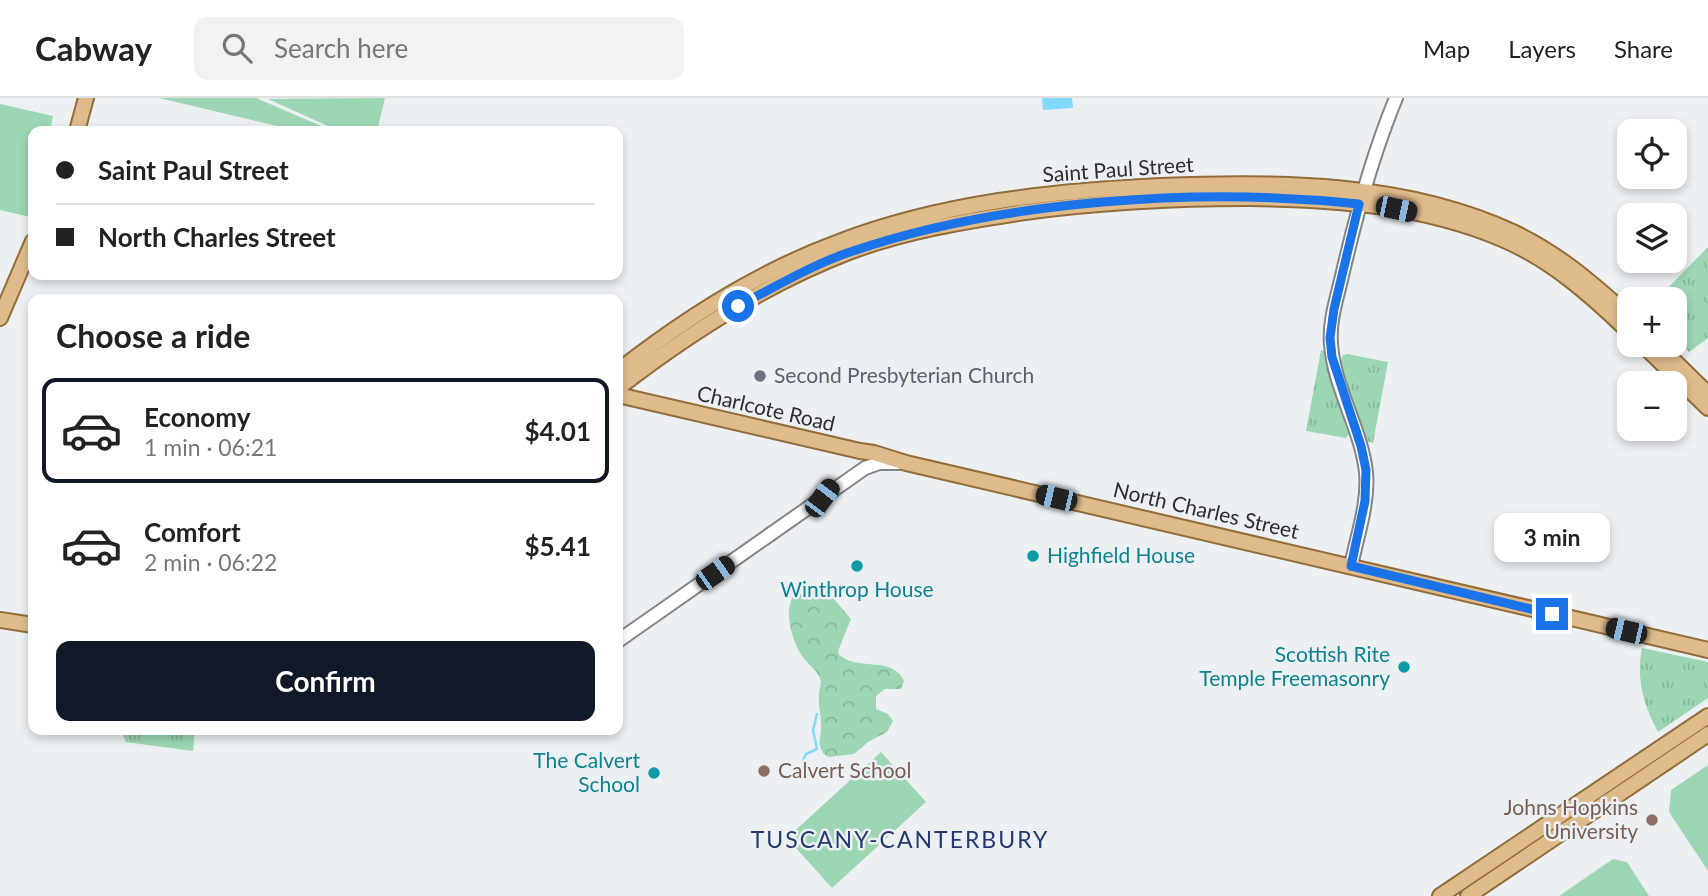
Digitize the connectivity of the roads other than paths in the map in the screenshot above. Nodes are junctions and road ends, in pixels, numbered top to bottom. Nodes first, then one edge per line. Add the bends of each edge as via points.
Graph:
1 (86, 98) edge
2 (1396, 98) edge
3 (78, 126) edge
4 (1361, 198) junction
5 (28, 253) edge
6 (1617, 306) edge
7 (0, 317) edge
8 (1617, 322) edge
9 (1655, 357) edge
10 (1670, 357) edge
11 (623, 367) edge
12 (623, 384) edge
13 (1708, 394) edge
14 (623, 397) edge
15 (1708, 408) edge
16 (860, 452) junction
17 (905, 463) junction
18 (822, 498) junction
19 (1351, 566) junction
20 (0, 620) edge
21 (28, 624) edge
22 (623, 637) edge
23 (1708, 650) edge
24 (1708, 716) edge
25 (1708, 734) edge
26 (1440, 896) edge
27 (1468, 896) edge

1 - 3 main road
2 - 4 main road
4 - 6 main road, Saint Paul Street via 1451,210 1513,233 1566,262
4 - 8 main road, Saint Paul Street via 1503,239 1560,272
4 - 11 main road, Saint Paul Street via 1313,186 1124,188 995,202 910,219 837,242 775,271 693,318
4 - 12 main road, Saint Paul Street via 1137,201 1040,210 918,230 851,251 774,287 687,337
4 - 19 main road via 1330,338 1366,470 1365,501
5 - 7 main road
9 - 15 main road
10 - 13 main road
14 - 16 main road, Charlcote Road
16 - 17 main road, Charlcote Road
16 - 18 main road via 857,464
17 - 18 main road, North Charles Street via 865,468
17 - 19 main road, North Charles Street
18 - 22 main road, North Charles Street
19 - 23 main road, North Charles Street
20 - 21 main road
24 - 26 main road
25 - 27 main road

